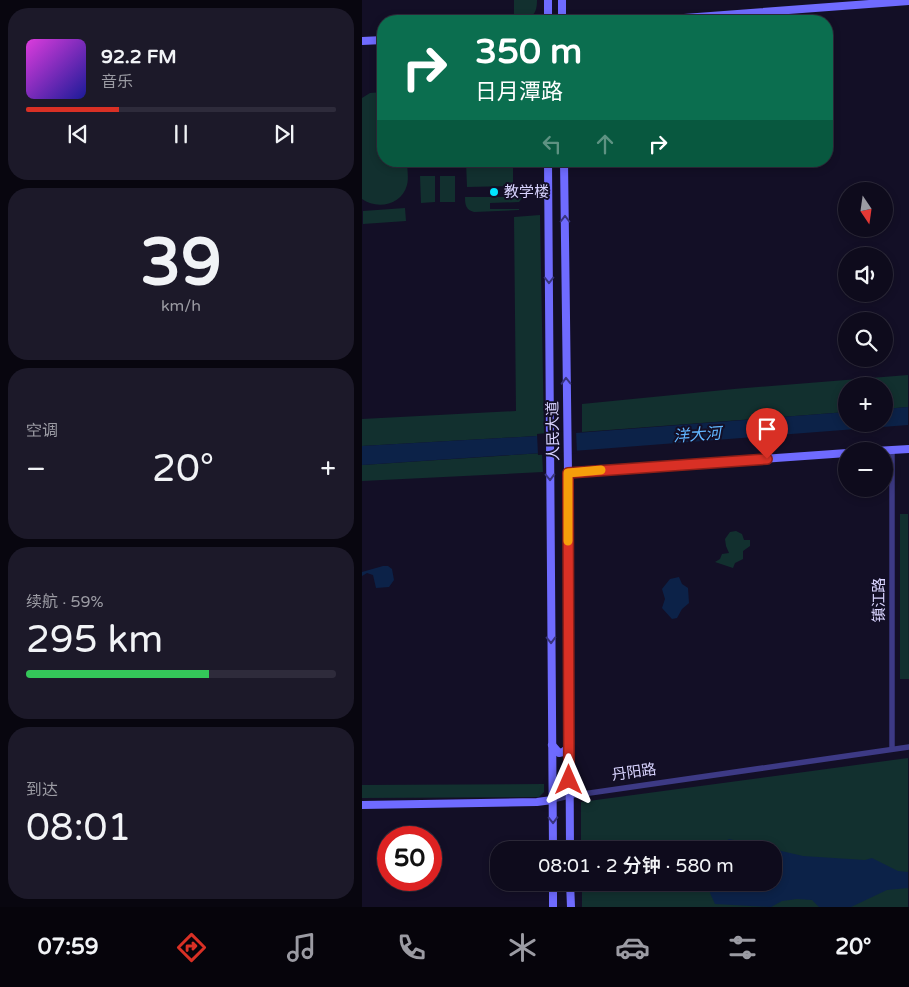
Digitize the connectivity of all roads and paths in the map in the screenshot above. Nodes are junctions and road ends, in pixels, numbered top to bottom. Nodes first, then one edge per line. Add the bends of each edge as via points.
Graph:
1 (548, 0) edge
2 (562, 0) edge
3 (908, 1) edge
4 (858, 2) edge
5 (548, 15) edge
6 (562, 15) edge
7 (712, 15) edge
8 (377, 40) edge
9 (362, 41) edge
10 (548, 167) edge
11 (564, 167) edge
12 (908, 449) edge
13 (893, 450) edge
14 (838, 454) edge
15 (568, 473) junction
16 (892, 497) edge
17 (552, 745) junction
18 (569, 747) junction
19 (908, 747) edge
20 (892, 749) junction
21 (569, 796) junction
22 (552, 800) junction
23 (362, 805) edge
24 (553, 841) edge
25 (570, 841) edge
26 (553, 891) edge
27 (570, 891) edge
28 (553, 907) edge
29 (571, 907) edge

1 - 5 main road
2 - 6 main road
3 - 4 main road
4 - 7 main road
8 - 9 main road
10 -> 17 main road, 人民大道
15 -> 11 main road, 人民大道
12 - 13 main road
14 - 15 main road
15 - 18 main road, 人民大道
16 - 20 street, 镇江路
17 - 18 main road via 559,753
17 - 22 main road, 人民大道
18 - 21 main road, 人民大道
19 - 20 street, 丹阳路
20 - 21 street, 丹阳路
21 - 22 street, 丹阳路
21 - 25 main road, 人民大道
22 - 23 main road, 丹阳路
22 -> 24 main road, 人民大道
26 - 28 main road
27 - 29 main road

